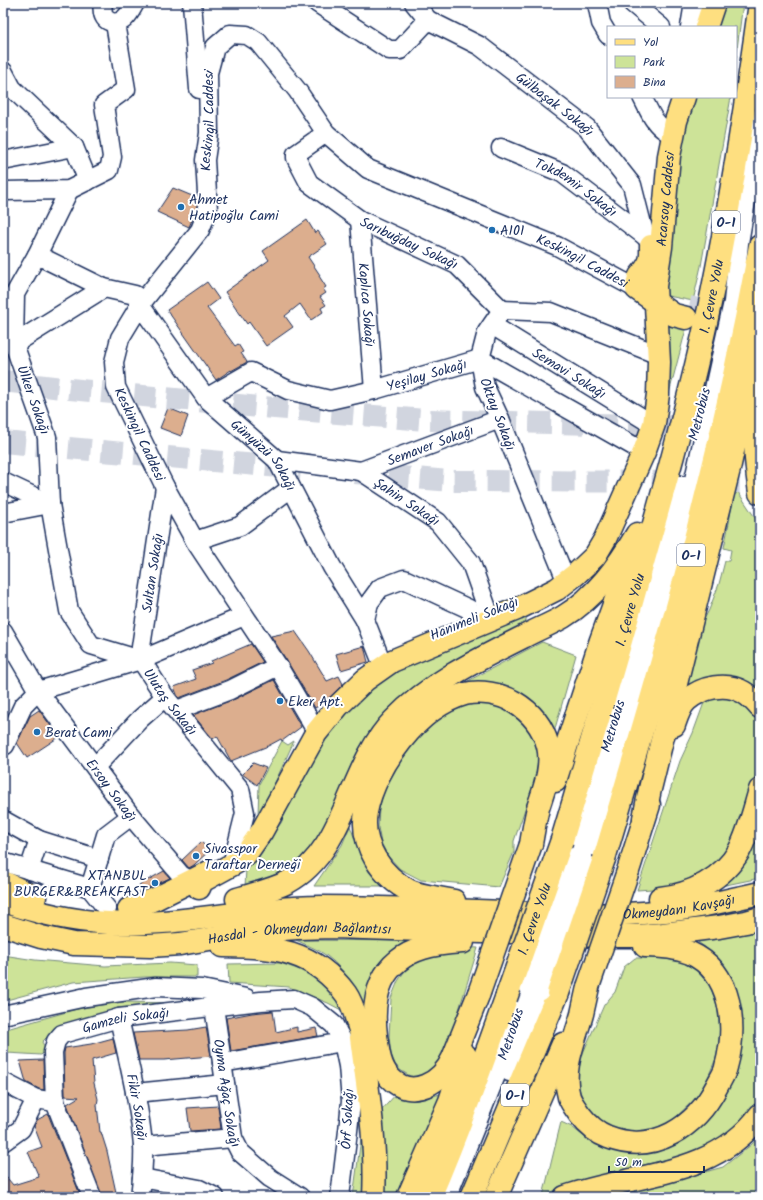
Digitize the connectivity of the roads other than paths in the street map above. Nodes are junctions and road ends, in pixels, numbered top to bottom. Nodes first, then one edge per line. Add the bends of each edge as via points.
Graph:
1 (102, 3) edge
2 (135, 3) edge
3 (192, 3) edge
4 (317, 3) edge
5 (414, 3) edge
6 (597, 3) edge
7 (605, 3) edge
8 (632, 3) edge
9 (694, 3) edge
10 (705, 3) edge
11 (714, 3) edge
12 (760, 3) edge
13 (428, 20) junction
14 (115, 23) junction
15 (613, 26) edge
16 (660, 26) edge
17 (690, 26) edge
18 (697, 26) edge
19 (706, 26) edge
20 (607, 34) edge
21 (3, 70) edge
22 (643, 98) edge
23 (651, 98) edge
24 (675, 98) edge
25 (684, 98) edge
26 (760, 118) edge
27 (326, 133) junction
28 (670, 133) junction
29 (74, 147) junction
30 (501, 148) dead end
31 (205, 160) junction
32 (3, 161) edge
33 (88, 181) junction
34 (69, 190) junction
35 (3, 191) edge
36 (360, 220) junction
37 (648, 239) junction
38 (760, 246) edge
39 (37, 255) junction
40 (104, 288) junction
41 (647, 296) junction
42 (140, 305) junction
43 (502, 310) junction
44 (687, 312) tunnel mouth
45 (492, 325) junction
46 (760, 327) edge
47 (14, 344) junction
48 (654, 353) junction
49 (760, 356) edge
50 (480, 359) junction
51 (374, 390) junction
52 (206, 398) junction
53 (500, 419) junction
54 (651, 422) junction
55 (678, 438) junction
56 (640, 450) junction
57 (277, 460) junction
58 (361, 471) junction
59 (3, 482) edge
60 (165, 487) junction
61 (291, 488) junction
62 (760, 493) edge
63 (50, 504) junction
64 (3, 513) edge
65 (638, 534) junction
66 (195, 541) junction
67 (566, 578) junction
68 (244, 616) junction
69 (479, 618) junction
70 (365, 620) junction
71 (6, 641) edge
72 (141, 660) junction
73 (382, 662) junction
74 (278, 666) junction
75 (38, 691) junction
76 (171, 703) junction
77 (760, 707) edge
78 (314, 729) junction
79 (3, 745) edge
80 (95, 766) junction
81 (760, 790) edge
82 (131, 816) junction
83 (644, 818) junction
84 (3, 820) edge
85 (39, 840) junction
86 (531, 844) junction
87 (582, 855) junction
88 (234, 857) junction
89 (99, 859) junction
90 (3, 862) edge
91 (30, 870) junction
92 (3, 882) edge
93 (3, 888) edge
94 (90, 888) junction
95 (200, 890) junction
96 (760, 893) edge
97 (35, 898) junction
98 (236, 899) junction
99 (3, 901) edge
100 (107, 909) junction
101 (430, 910) junction
102 (473, 911) junction
103 (598, 914) junction
104 (760, 918) edge
105 (3, 925) edge
106 (513, 932) junction
107 (600, 936) junction
108 (3, 941) edge
109 (74, 944) junction
110 (180, 944) junction
111 (588, 987) junction
112 (187, 988) junction
113 (542, 990) junction
114 (479, 993) junction
115 (261, 1001) junction
116 (214, 1007) junction
117 (191, 1010) junction
118 (3, 1015) edge
119 (119, 1018) junction
120 (343, 1042) junction
121 (222, 1063) junction
122 (3, 1082) edge
123 (225, 1084) junction
124 (136, 1093) junction
125 (36, 1099) junction
126 (55, 1102) junction
127 (760, 1115) edge
128 (233, 1138) junction
129 (3, 1142) edge
130 (143, 1146) junction
131 (142, 1178) junction
132 (92, 1197) edge
133 (140, 1197) edge
134 (215, 1197) edge
135 (300, 1197) edge
136 (340, 1197) edge
137 (374, 1197) edge
138 (408, 1197) edge
139 (430, 1197) edge
140 (447, 1197) edge
141 (457, 1197) edge
142 (472, 1197) edge
143 (496, 1197) edge
144 (565, 1197) edge

1 - 14 street via 104,16
2 - 14 street via 126,18
3 - 31 street
4 - 13 street via 389,50 400,50
5 - 13 street, Gülbaşak Sokağı
6 - 20 street via 601,23
7 - 15 street
8 - 16 street
9 - 17 street
10 - 18 main road
11 - 19 main road
12 - 55 main road, 1. Çevre Yolu / O-1 via 749,88 728,210
13 - 37 street, Gülbaşak Sokağı via 480,46 587,128 632,185
14 - 33 street via 126,89 104,105 112,157 109,170
21 - 29 street via 12,88
22 - 28 street via 659,127
23 - 28 street
24 - 28 main road, Acarsoy Caddesi via 668,119
25 - 28 main road, Acarsoy Caddesi
26 - 87 street, Metrobüs via 739,243 722,303 706,390
27 - 31 street, Keskingil Caddesi via 297,90 258,42 246,35 230,34 215,47 208,73 209,133
27 - 36 street, Sarıbuğday Sokağı via 296,154 296,158 309,183
27 - 41 street, Keskingil Caddesi via 368,169 557,246
28 - 37 main road, Acarsoy Caddesi via 654,183
28 - 41 main road, Acarsoy Caddesi via 661,247 655,286
29 - 32 street
29 - 33 street
30 - 37 street, Tokdemir Sokağı via 562,174
31 - 42 street, Keskingil Caddesi via 208,210 200,230
33 - 34 street
34 - 35 street
34 - 39 street, Ülker Sokağı
36 - 43 street, Sarıbuğday Sokağı via 457,265
36 - 51 street, Kaplıca Sokağı
37 - 41 main road, Acarsoy Caddesi via 651,258 648,267 639,277
38 - 87 main road, 1. Çevre Yolu / O-1 via 726,409 667,643
39 - 40 street
39 - 47 street, Ülker Sokağı via 15,294
40 - 42 street, Günyüzü Sokağı via 135,295
40 - 47 street
41 - 44 main road via 674,315
41 - 48 main road, Hanımeli Sokağı via 656,318
42 - 52 street, Günyüzü Sokağı
42 - 60 street, Keskingil Caddesi via 120,338 114,362 116,387
43 - 45 street, Oktay Sokağı
43 - 48 street via 551,312
45 - 50 street, Oktay Sokağı via 487,332
45 - 54 street, Semavi Sokağı
46 - 83 main road via 729,469
47 - 63 street, Ülker Sokağı via 47,437
48 - 54 main road, Hanımeli Sokağı via 649,414
49 - 62 main road via 755,421
50 - 51 street, Yeşilay Sokağı
50 - 53 street, Oktay Sokağı via 485,388
50 - 56 street, Yeşilay Sokağı
51 - 52 street, Yeşilay Sokağı via 330,400 288,390 251,372
52 - 57 street, Günyüzü Sokağı
53 - 58 street, Semaver Sokağı
53 - 67 street, Oktay Sokağı
54 - 56 main road, Hanımeli Sokağı
55 - 65 main road via 657,480
55 - 87 main road, 1. Çevre Yolu / O-1 via 600,715
56 - 67 main road, Hanımeli Sokağı via 602,528 588,552
57 - 58 street, Şahin Sokağı
57 - 61 street, Günyüzü Sokağı
58 - 69 street, Şahin Sokağı via 438,522 471,563
59 - 63 street
60 - 66 street, Keskingil Caddesi
60 - 72 street, Sultan Sokağı
61 - 66 street via 240,526
61 - 70 street, Günyüzü Sokağı via 332,567
63 - 64 street
63 - 72 street, Ulutaş Sokağı via 69,611 91,645
65 - 86 main road
65 - 98 main road via 597,590 564,616 444,679 416,699 392,721 370,751 330,838 317,857 302,873 289,881
66 - 68 street, Keskingil Caddesi
67 - 69 main road, Hanımeli Sokağı
68 - 72 street
68 - 74 street, Keskingil Caddesi
69 - 70 street via 469,609 404,579 380,588 369,603
69 - 73 main road, Hanımeli Sokağı via 400,648
70 - 73 street, Günyüzü Sokağı
71 - 75 street, Ersoy Sokağı
72 - 75 street
72 - 76 street, Ulutaş Sokağı
73 - 78 main road, Hanımeli Sokağı via 364,670
74 - 76 street via 230,690
74 - 78 street, Keskingil Caddesi
75 - 79 street via 23,706
75 - 80 street, Ersoy Sokağı
76 - 80 street via 140,719
76 - 88 street, Ulutaş Sokağı via 240,789 245,813
77 - 83 main road via 743,692 729,687 712,687 687,700 677,716
78 - 88 main road, Hanımeli Sokağı via 297,748 249,841
78 - 95 main road, Hanımeli Sokağı via 262,831 246,854 237,862 202,881
80 - 82 street, Ersoy Sokağı
81 - 103 main road via 748,830 738,851 716,877 704,885 672,897 624,903
82 - 89 street via 106,835
82 - 95 street, Ersoy Sokağı via 181,875
83 - 111 main road, bridge
84 - 85 street
85 - 89 street
85 - 91 street
86 - 102 main road via 549,763 548,746 534,717 508,698 487,693 466,693 442,704 406,736 380,772 366,813 366,830 369,846 376,860 383,871 397,883 412,892 456,902
86 - 114 main road, bridge
87 - 113 main road, 1. Çevre Yolu / O-1, bridge
87 - 113 street, Metrobüs, bridge
87 - 139 main road, 1. Çevre Yolu / O-1, bridge via 506,998
88 - 95 main road, Hanımeli Sokağı via 209,873
89 - 94 street
90 - 91 street
91 - 94 street
92 - 97 main road
93 - 97 main road
94 - 100 street
95 - 98 main road
95 - 100 main road via 168,906
96 - 103 main road, Okmeydanı Kavşağı via 680,909
97 - 100 main road
98 - 101 main road via 359,897 409,902
99 - 101 main road, Hasdal - Okmeydanı Bağlantısı via 56,917 108,923 154,922 320,907
101 - 102 main road, Hasdal - Okmeydanı Bağlantısı
102 - 103 main road, Hasdal - Okmeydanı Bağlantısı
104 - 107 main road, Okmeydanı Kavşağı via 725,926 664,934
105 - 109 main road, Hasdal - Okmeydanı Bağlantısı via 41,938
106 - 107 main road, Hasdal - Okmeydanı Bağlantısı
106 - 110 main road, Hasdal - Okmeydanı Bağlantısı via 297,928 257,931
106 - 114 main road via 480,940 423,948 406,955 384,976 378,988 374,1016 381,1064 391,1079 405,1087 423,1088 443,1074 453,1058
107 - 111 main road via 631,945 667,947 691,953 712,969 724,987 732,1033 726,1068 711,1098 687,1124 672,1134 644,1143 620,1142 594,1130 572,1103 567,1087 568,1060
108 - 109 main road via 46,946
109 - 110 main road, Hasdal - Okmeydanı Bağlantısı
110 - 137 main road via 243,946 286,951 320,966 346,994 360,1030 374,1146
111 - 143 main road
112 - 115 street
112 - 117 street via 194,998
112 - 118 street via 156,987 86,997
113 - 140 street, Metrobüs via 496,1073
113 - 141 street, Metrobüs
113 - 142 main road, 1. Çevre Yolu / O-1
114 - 138 main road via 471,1035 450,1101
115 - 116 street, Gamzeli Sokağı
115 - 120 street, Gamzeli Sokağı via 294,999 312,1006 334,1025
116 - 117 street, Gamzeli Sokağı
116 - 121 street, Oyma Ağaç Sokağı
117 - 119 street, Gamzeli Sokağı
119 - 124 street, Fikir Sokağı
119 - 126 street, Gamzeli Sokağı via 62,1034 52,1052
120 - 121 street
120 - 136 street, Örf Sokağı via 351,1101
121 - 123 street, Oyma Ağaç Sokağı
122 - 125 street
123 - 124 street
123 - 128 street, Oyma Ağaç Sokağı
124 - 130 street, Fikir Sokağı
125 - 126 street
125 - 129 street via 21,1129
126 - 132 street, Gamzeli Sokağı
127 - 144 main road via 750,1129 734,1142 697,1162
128 - 130 street
128 - 135 street, Oyma Ağaç Sokağı via 240,1152 270,1178
130 - 131 street, Fikir Sokağı
131 - 133 street, Fikir Sokağı
131 - 134 street via 199,1190

